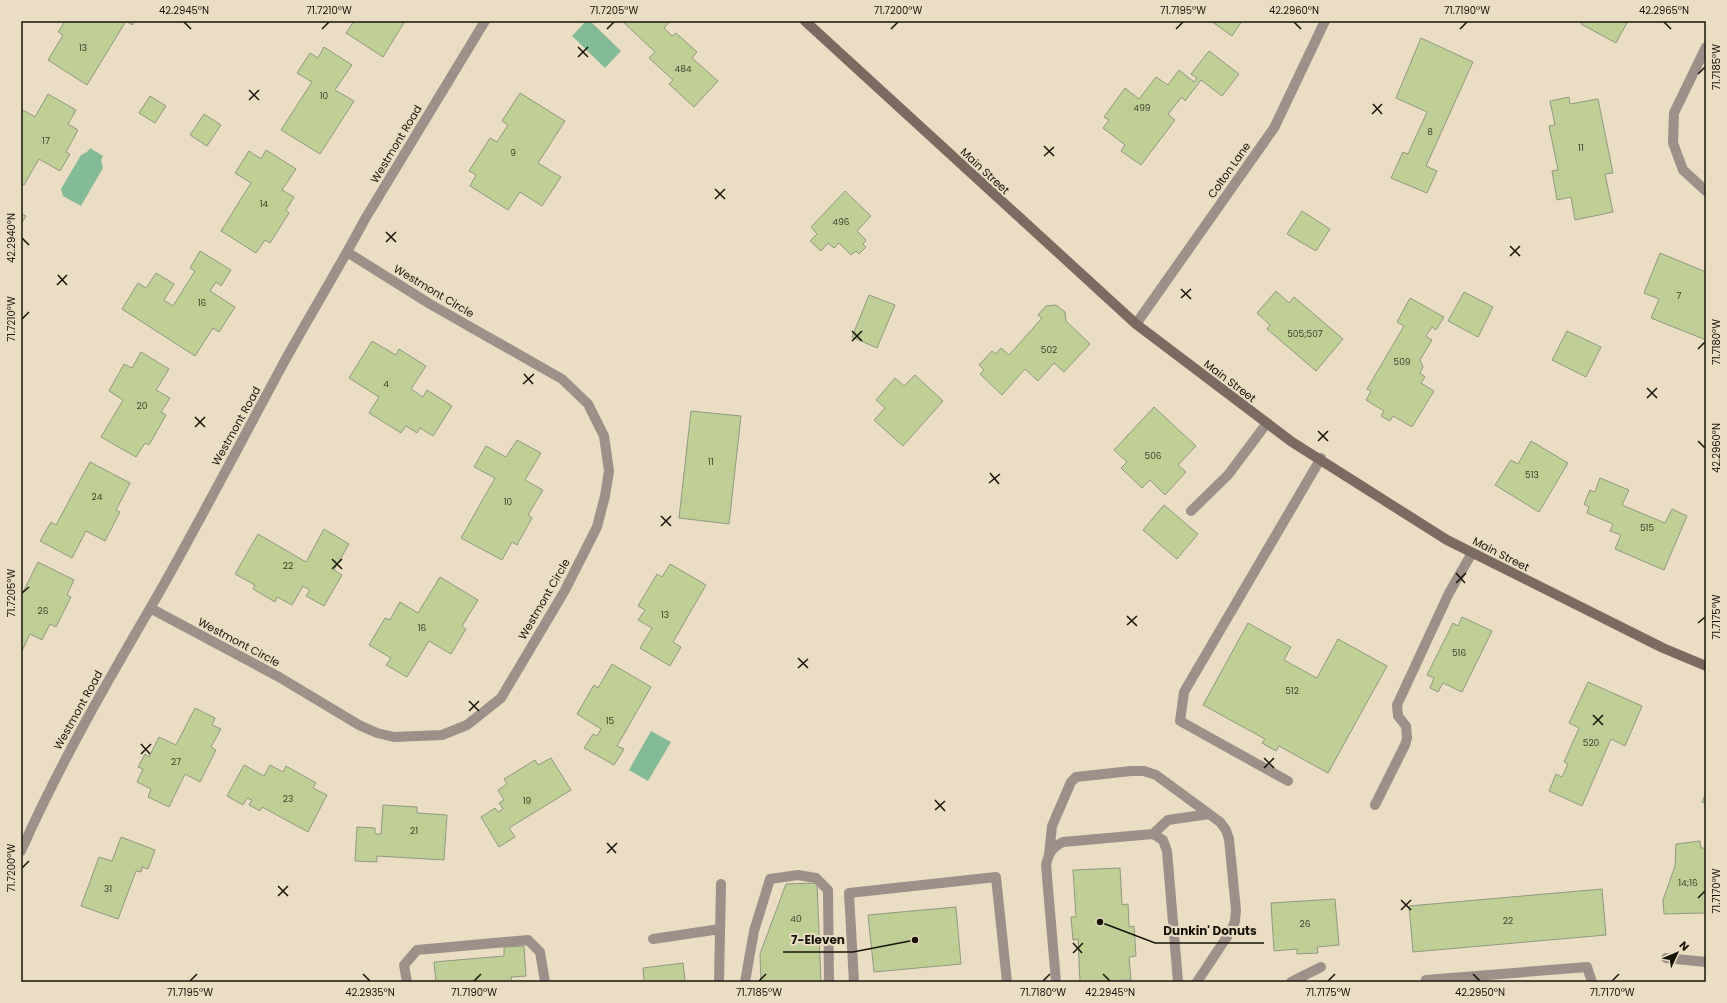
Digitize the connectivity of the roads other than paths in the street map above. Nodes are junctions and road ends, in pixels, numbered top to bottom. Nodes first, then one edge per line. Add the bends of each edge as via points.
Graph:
1 (485, 21) edge
2 (805, 21) edge
3 (1325, 21) edge
4 (1706, 47) edge
5 (1706, 191) edge
6 (348, 252) junction
7 (1136, 324) junction
8 (1267, 423) junction
9 (1321, 458) junction
10 (1192, 511) dead end
11 (1472, 553) junction
12 (150, 608) junction
13 (1706, 666) edge
14 (1288, 781) dead end
15 (1375, 805) dead end
16 (1209, 814) junction
17 (1153, 834) junction
18 (21, 851) edge
19 (1049, 855) junction
20 (720, 884) dead end
21 (720, 929) junction
22 (653, 939) dead end
23 (1666, 958) dead end
24 (1706, 962) edge
25 (1321, 967) dead end
26 (407, 982) edge
27 (545, 982) edge
28 (719, 982) edge
29 (745, 982) edge
30 (829, 982) edge
31 (854, 982) edge
32 (1007, 982) edge
33 (1056, 982) edge
34 (1178, 982) edge
35 (1196, 982) edge
36 (1291, 982) edge
37 (1426, 982) edge
38 (1592, 982) edge

1 - 6 street, Westmont Road via 365,219
2 - 7 main road, Main Street
3 - 7 street, Colton Lane via 1274,128
4 - 5 street via 1674,113 1673,143 1683,170
6 - 12 street, Westmont Road via 305,325
6 - 12 street, Westmont Circle via 430,304 562,379 588,404 604,436 609,471 597,527 564,592 501,698 467,725 442,735 394,737 359,725 279,677
7 - 8 main road, Main Street
8 - 9 main road, Main Street via 1292,442
8 - 10 street via 1228,475
9 - 11 main road, Main Street via 1447,540
9 - 14 street via 1184,692 1180,721
11 - 13 main road, Main Street via 1655,644
11 - 15 street via 1449,593 1397,704 1398,716 1406,726 1407,738
12 - 18 street, Westmont Road via 53,782
16 - 17 street via 1168,820
16 - 19 street via 1156,775 1144,771 1076,777 1071,782 1052,826
16 - 35 street via 1220,822 1229,839 1235,921
17 - 19 street via 1063,842 1054,846
17 - 34 street via 1163,840 1167,851
19 - 33 street via 1046,865
20 - 21 street
21 - 22 street
21 - 28 street
23 - 24 street
25 - 36 street
26 - 27 street via 404,965 418,950 528,940 540,952
29 - 30 street via 754,931 770,880 798,875 816,878 828,890
31 - 32 street via 849,893 996,877
37 - 38 street via 1588,967

